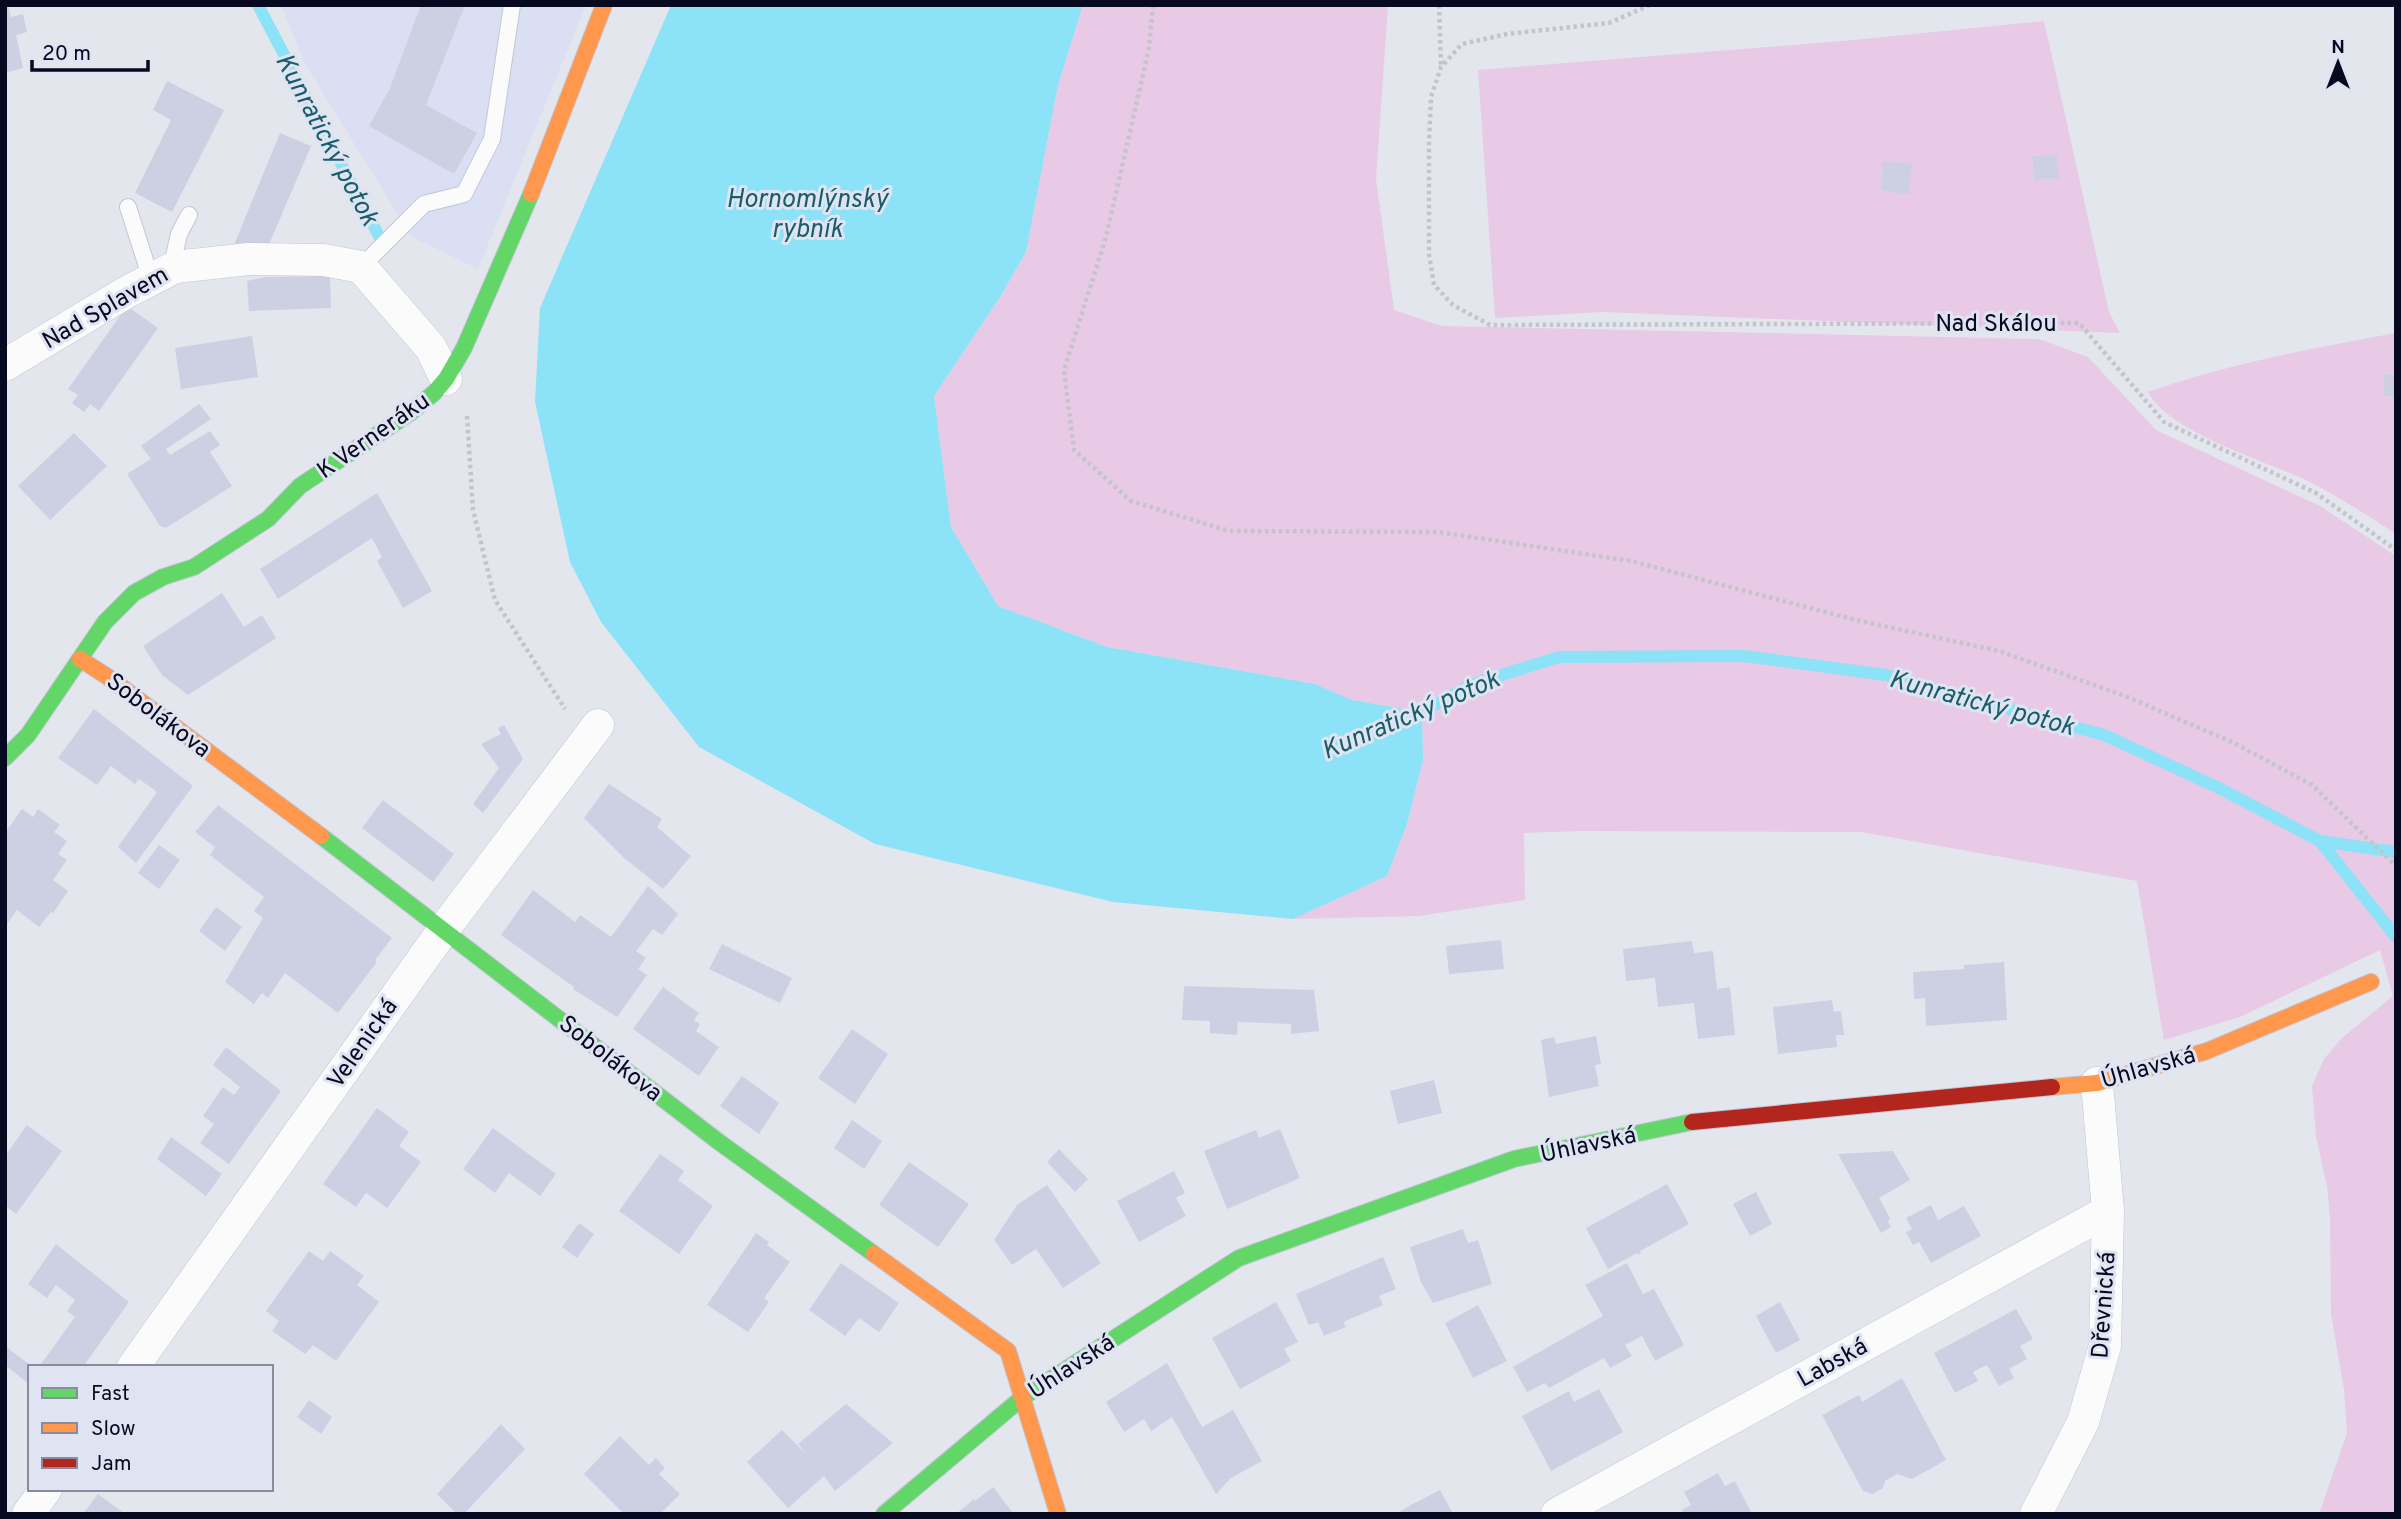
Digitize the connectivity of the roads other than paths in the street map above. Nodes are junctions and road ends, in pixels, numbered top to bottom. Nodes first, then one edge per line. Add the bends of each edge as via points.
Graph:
1 (512, 5) edge
2 (604, 5) edge
3 (128, 207) dead end
4 (189, 215) dead end
5 (361, 267) junction
6 (161, 274) junction
7 (5, 365) edge
8 (446, 379) junction
9 (80, 659) junction
10 (592, 733) road end
11 (5, 758) edge
12 (444, 929) junction
13 (2377, 981) dead end
14 (2097, 1083) junction
15 (2108, 1211) junction
16 (134, 1365) edge
17 (1023, 1397) junction
18 (45, 1491) edge
19 (28, 1514) edge
20 (884, 1514) edge
21 (1058, 1514) edge
22 (1556, 1514) edge
23 (2036, 1514) edge

1 - 5 lane via 492,139 464,194 424,204
2 - 8 street, K Verneráku via 521,219
3 - 6 lane
4 - 6 lane
5 - 6 street, Nad Splavem via 324,260 250,259
5 - 8 street via 431,348
6 - 7 street, Nad Splavem
8 - 9 street, K Verneráku via 410,413 300,486 268,519 194,567 134,593 105,622
9 - 11 street, K Verneráku via 28,735
9 - 12 street, Sobolákova
10 - 12 street, Velenická
12 - 16 street, Velenická
12 - 17 street, Sobolákova via 719,1142 1007,1350
13 - 14 street, Úhlavská via 2207,1051
14 - 15 street, Dřevnická
14 - 17 street, Úhlavská via 1703,1120 1514,1159 1239,1258
15 - 22 street, Labská
15 - 23 street, Dřevnická via 2105,1346 2083,1422
17 - 20 street, Úhlavská
17 - 21 street, Sobolákova
18 - 19 street

